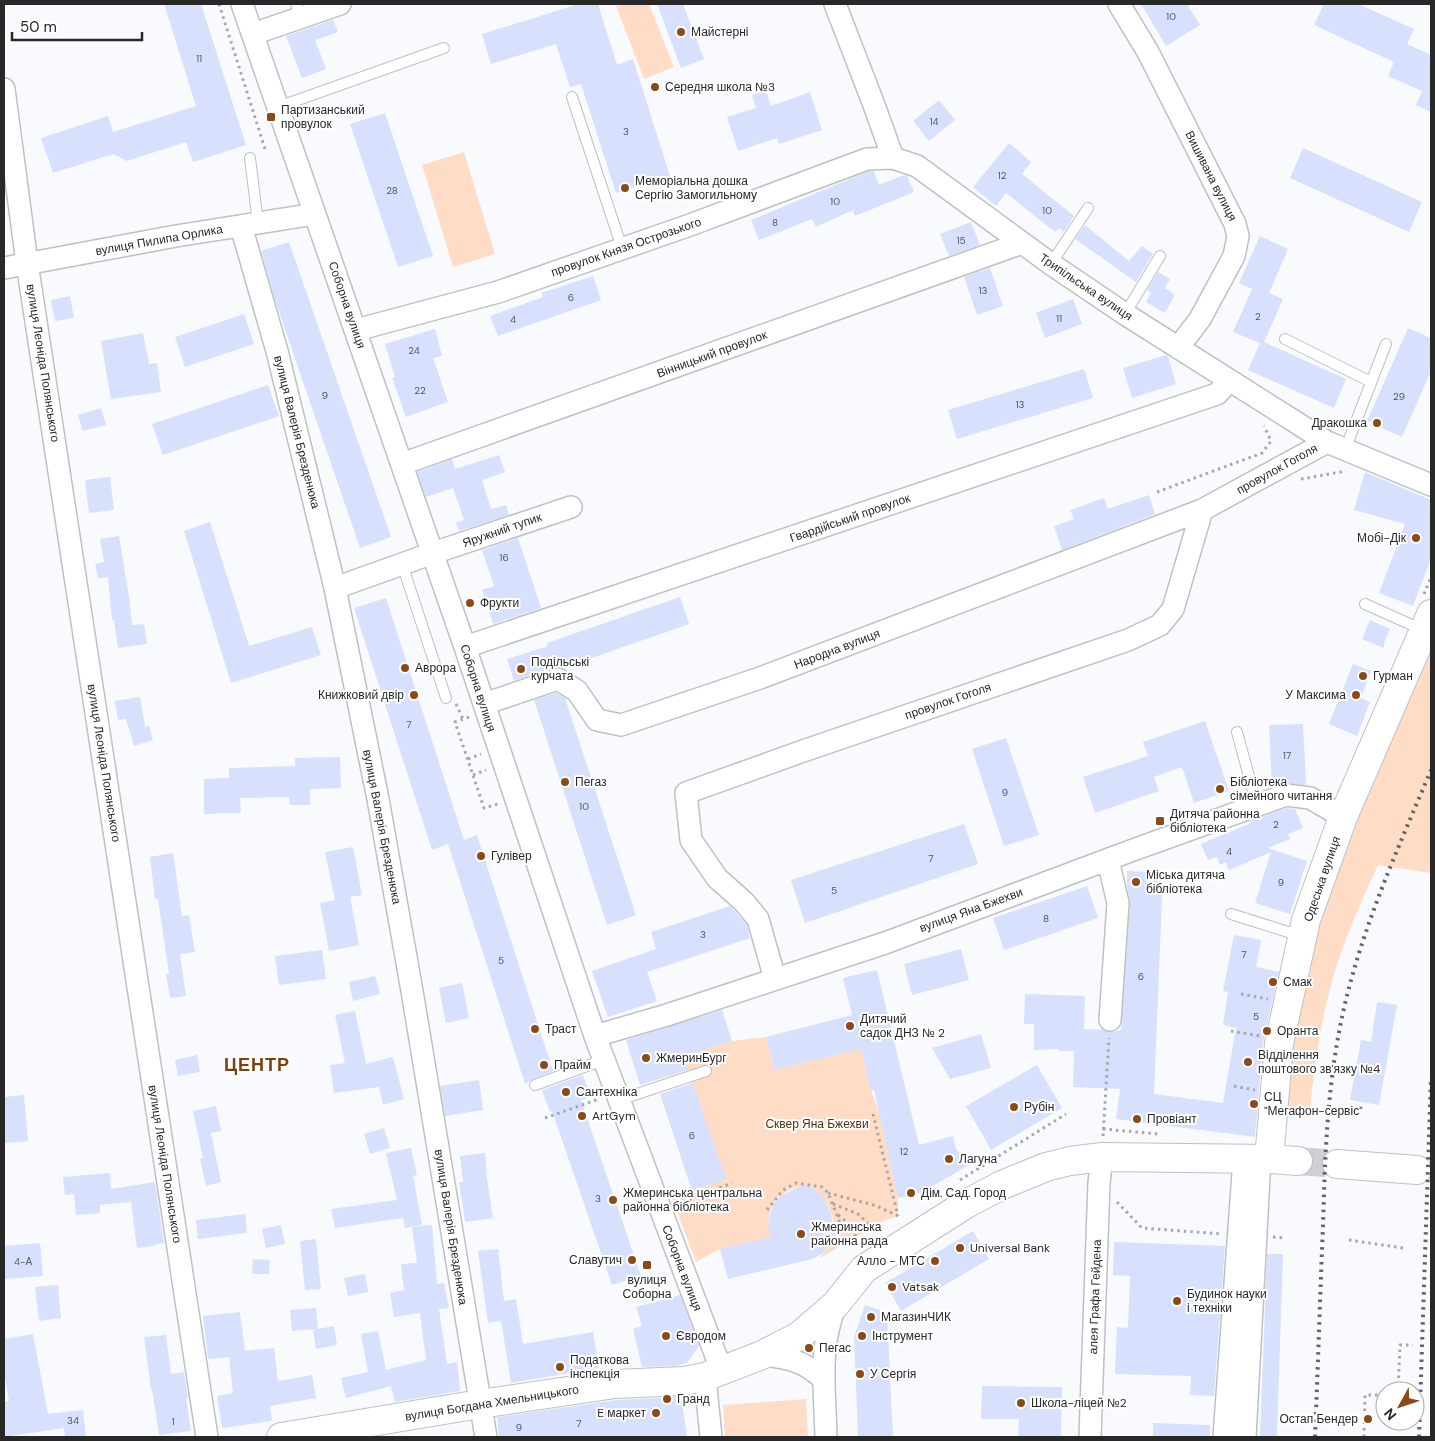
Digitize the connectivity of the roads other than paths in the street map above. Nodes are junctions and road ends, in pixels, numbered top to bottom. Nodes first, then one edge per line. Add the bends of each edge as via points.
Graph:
1 (242, 4) edge
2 (340, 4) edge
3 (834, 4) edge
4 (1119, 4) edge
5 (298, 11) edge
6 (253, 34) junction
7 (444, 48) dead end
8 (4, 89) edge
9 (572, 96) dead end
10 (278, 107) junction
11 (250, 158) dead end
12 (892, 158) junction
13 (1088, 208) dead end
14 (315, 214) junction
15 (249, 224) junction
16 (1022, 243) junction
17 (622, 248) junction
18 (1160, 256) dead end
19 (27, 263) junction
20 (1051, 264) junction
21 (4, 268) edge
22 (1125, 314) junction
23 (356, 330) junction
24 (1285, 339) dead end
25 (1386, 344) dead end
26 (1178, 348) junction
27 (1229, 381) junction
28 (1371, 382) junction
29 (1336, 446) junction
30 (402, 464) junction
31 (1431, 485) edge
32 (571, 507) dead end
33 (1202, 510) junction
34 (433, 553) junction
35 (402, 564) junction
36 (335, 588) junction
37 (1365, 604) dead end
38 (1428, 622) edge
39 (465, 647) junction
40 (450, 699) road end
41 (477, 711) junction
42 (1237, 732) dead end
43 (1258, 806) junction
44 (1343, 817) junction
45 (1108, 860) junction
46 (1231, 914) dead end
47 (1302, 937) junction
48 (775, 979) junction
49 (1110, 1020) road end
50 (594, 1036) junction
51 (603, 1060) junction
52 (706, 1071) dead end
53 (535, 1085) dead end
54 (609, 1099) junction
55 (1258, 1159) junction
56 (1298, 1161) tunnel mouth
57 (1337, 1164) tunnel mouth
58 (1100, 1170) junction
59 (1417, 1170) dead end
60 (1247, 1236) junction
61 (836, 1304) junction
62 (762, 1355) junction
63 (713, 1373) junction
64 (824, 1380) junction
65 (480, 1404) junction
66 (206, 1437) edge
67 (281, 1437) edge
68 (486, 1437) edge
69 (711, 1437) edge
70 (826, 1437) edge
71 (1090, 1437) edge
72 (1224, 1437) edge
73 (1245, 1437) edge

1 - 6 street, Соборна вулиця
2 - 5 street
3 - 12 street
4 - 26 street, Вишивана вулиця via 1148,52 1235,224 1238,236 1234,256 1200,319
5 - 6 street
6 - 10 street, Соборна вулиця
7 - 10 lane
8 - 19 street, вулиця Леоніда Полянського
9 - 17 lane
10 - 14 street, Соборна вулиця
11 - 15 lane
12 - 16 street, Трипільська вулиця via 917,166
12 - 17 street, провулок Князя Острозького via 867,159
13 - 20 lane
14 - 15 street, вулиця Пилипа Орлика
14 - 23 street, Соборна вулиця
15 - 19 street, вулиця Пилипа Орлика
15 - 36 street, вулиця Валерія Брезденюка
16 - 20 street, Трипільська вулиця
16 - 30 street, Вінницький провулок
17 - 23 street, провулок Князя Острозького via 498,292
18 - 22 lane
19 - 21 street, вулиця Пилипа Орлика
19 - 66 street, вулиця Леоніда Полянського
20 - 22 street, Трипільська вулиця
22 - 26 street, Трипільська вулиця
23 - 30 street, Соборна вулиця
24 - 28 lane
25 - 28 lane
26 - 27 street, Трипільська вулиця
27 - 29 street, Трипільська вулиця
27 - 39 street, Гвардійський провулок via 1217,394
28 - 29 lane
29 - 31 street, Трипільська вулиця
29 - 33 street, провулок Гоголя
30 - 34 street, Соборна вулиця
32 - 34 street, Яружний тупик
33 - 41 street, Народна вулиця via 760,678 621,725 598,720 577,690 558,680
33 - 48 street, провулок Гоголя via 1173,608 1160,626 1128,640 686,793 691,840 717,878 758,919
34 - 35 street, Яружний тупик
34 - 39 street, Соборна вулиця
35 - 36 street, Яружний тупик
35 - 40 lane
36 - 65 street, вулиця Валерія Брезденюка via 378,798
37 - 38 lane
38 - 44 street, Одеська вулиця
39 - 41 street, Соборна вулиця
41 - 50 street, Соборна вулиця
42 - 43 lane
43 - 44 street, вулиця Яна Бжехви via 1286,795 1310,798
43 - 45 street, вулиця Яна Бжехви
44 - 47 street, Одеська вулиця
45 - 48 street, вулиця Яна Бжехви via 885,943
45 - 49 street via 1118,903
46 - 47 lane
47 - 55 street, Одеська вулиця
48 - 50 street, вулиця Яна Бжехви
50 - 51 street, Соборна вулиця
51 - 53 lane
51 - 54 street, Соборна вулиця
52 - 54 lane
54 - 63 street, Соборна вулиця
55 - 56 street, вулиця Богдана Хмельницького
55 - 58 street, вулиця Богдана Хмельницького
55 - 60 street
57 - 59 street
58 - 61 street, вулиця Богдана Хмельницького via 1070,1161 1002,1185 864,1269
58 - 71 street, алея Графа Гейдена
60 - 72 street
60 - 73 street
61 - 62 street, вулиця Богдана Хмельницького via 799,1336
61 - 64 street via 824,1346
62 - 63 street, вулиця Богдана Хмельницького
62 - 64 street via 790,1359 813,1369
63 - 65 street, вулиця Богдана Хмельницького via 684,1381 615,1384
63 - 69 street, Соборна вулиця
64 - 70 street
65 - 67 street, вулиця Богдана Хмельницького
65 - 68 street, вулиця Валерія Брезденюка

